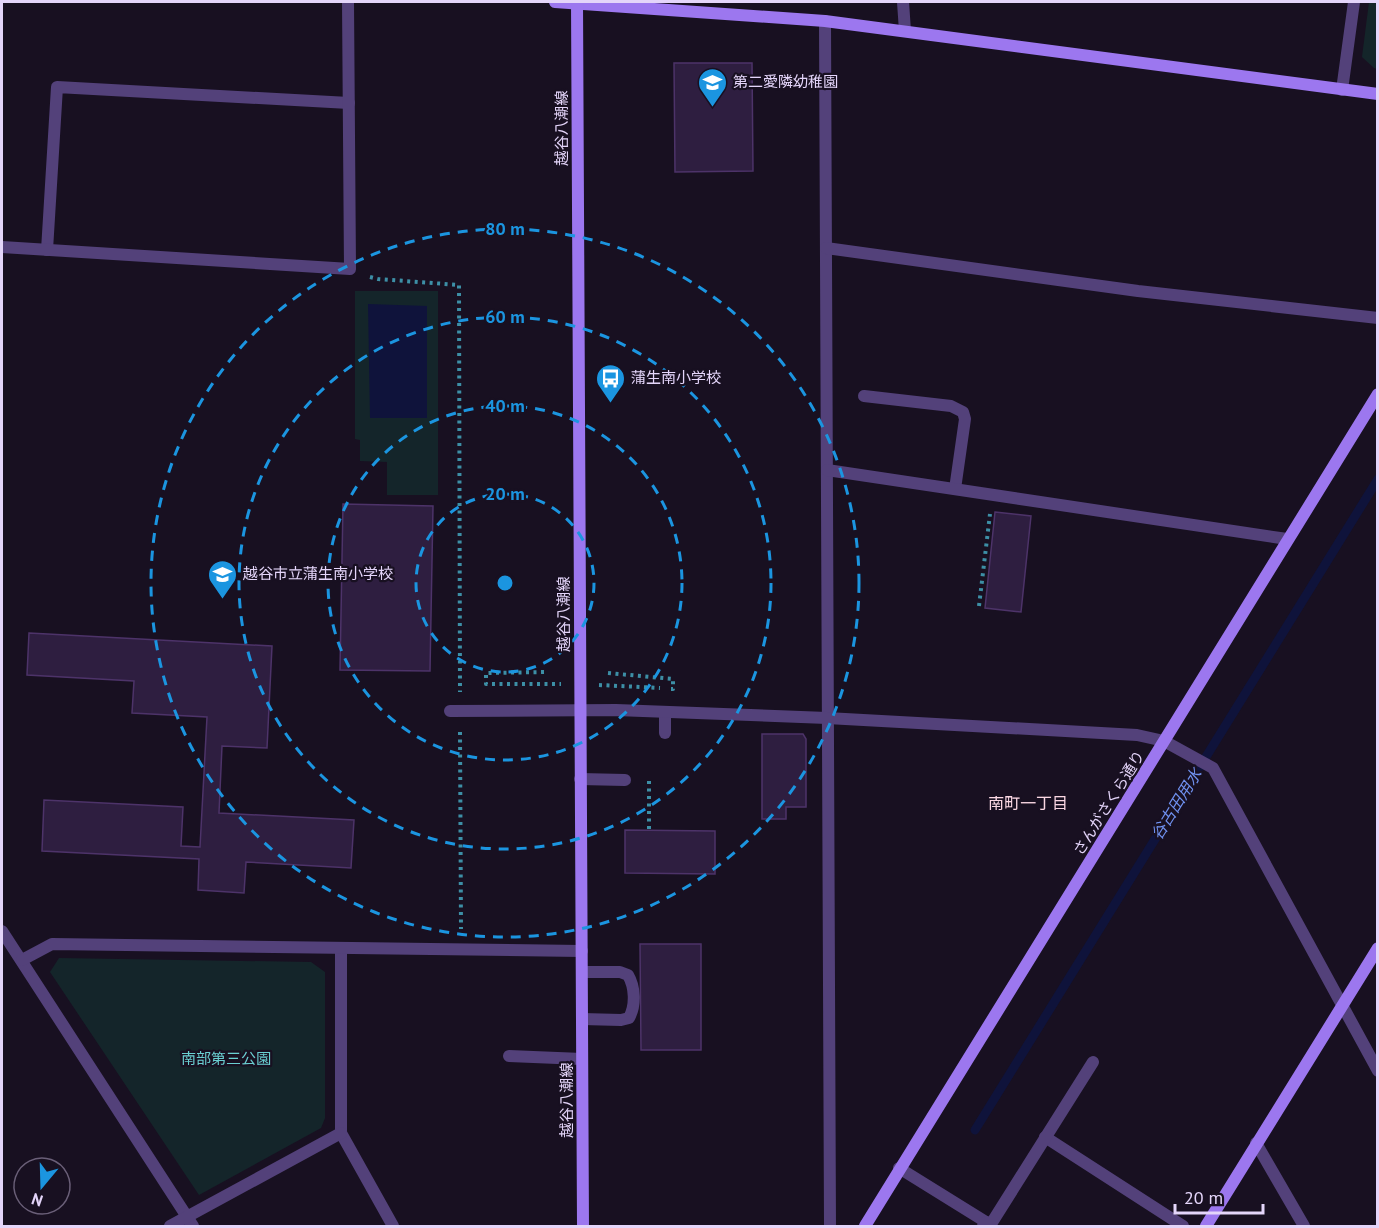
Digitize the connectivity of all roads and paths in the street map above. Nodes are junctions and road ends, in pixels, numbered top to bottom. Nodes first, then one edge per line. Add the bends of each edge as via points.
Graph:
1 (348, 2) edge
2 (555, 2) edge
3 (577, 2) edge
4 (903, 2) edge
5 (1354, 2) edge
6 (825, 21) junction
7 (905, 31) junction
8 (1342, 90) junction
9 (1377, 94) edge
10 (349, 103) junction
11 (2, 247) edge
12 (826, 248) junction
13 (47, 250) junction
14 (350, 269) junction
15 (1377, 318) edge
16 (1377, 394) edge
17 (864, 396) dead end
18 (827, 470) junction
19 (955, 489) junction
20 (993, 495) junction
21 (1287, 539) junction
22 (980, 606) dead end
23 (544, 672) dead end
24 (608, 673) dead end
25 (535, 683) dead end
26 (620, 685) dead end
27 (579, 710) junction
28 (455, 711) junction
29 (665, 713) junction
30 (827, 718) junction
31 (665, 733) dead end
32 (1164, 741) junction
33 (580, 779) junction
34 (625, 780) dead end
35 (649, 781) dead end
36 (649, 830) dead end
37 (2, 931) edge
38 (1377, 948) edge
39 (341, 949) junction
40 (461, 950) junction
41 (582, 951) junction
42 (22, 960) junction
43 (582, 972) junction
44 (1342, 1006) junction
45 (582, 1019) junction
46 (508, 1056) dead end
47 (582, 1059) junction
48 (1093, 1062) dead end
49 (1377, 1071) edge
50 (341, 1133) junction
51 (1045, 1137) junction
52 (1256, 1143) junction
53 (899, 1168) junction
54 (190, 1222) edge
55 (984, 1225) edge
56 (170, 1227) edge
57 (393, 1227) edge
58 (583, 1227) edge
59 (830, 1227) edge
60 (865, 1227) edge
61 (1183, 1227) edge
62 (1206, 1227) edge
63 (1304, 1227) edge

1 - 10 street
2 - 3 street
3 - 6 street
3 - 27 street, 越谷八潮線
4 - 7 street
5 - 8 street
6 - 7 street
6 - 12 street
7 - 8 street
8 - 9 street
10 - 13 street via 57,87
10 - 14 street
11 - 13 street
12 - 15 street via 1138,291
12 - 18 street
13 - 14 street
14 - 28 path via 378,279 459,285
16 - 21 street, さんがさくら通り
17 - 19 street via 951,406 963,412
18 - 19 street
18 - 30 street
19 - 20 street
20 - 21 street
20 - 22 path
21 - 32 street, さんがさくら通り
23 - 25 path via 486,673 486,684
24 - 26 path via 673,679 673,689
27 - 28 street
27 - 29 street
27 - 33 street, 越谷八潮線
28 - 40 path
29 - 30 street
29 - 31 street
30 - 32 street via 1137,735
30 - 59 street
32 - 44 street via 1213,768
32 - 53 street, さんがさくら通り
33 - 34 street
33 - 41 street, 越谷八潮線
35 - 36 path
37 - 42 street
38 - 44 street
39 - 40 street
39 - 42 street via 52,944
39 - 50 street via 345,1052
40 - 41 street
41 - 43 street, 越谷八潮線
42 - 54 street
43 - 45 street, 越谷八潮線
43 - 45 street via 628,975 633,998 629,1018
44 - 49 street
44 - 52 street
45 - 47 street, 越谷八潮線
46 - 47 street
47 - 58 street, 越谷八潮線
48 - 51 street
50 - 54 street
50 - 57 street
51 - 55 street via 991,1224
51 - 61 street
52 - 62 street
52 - 63 street
53 - 55 street
53 - 60 street, さんがさくら通り
54 - 56 street

